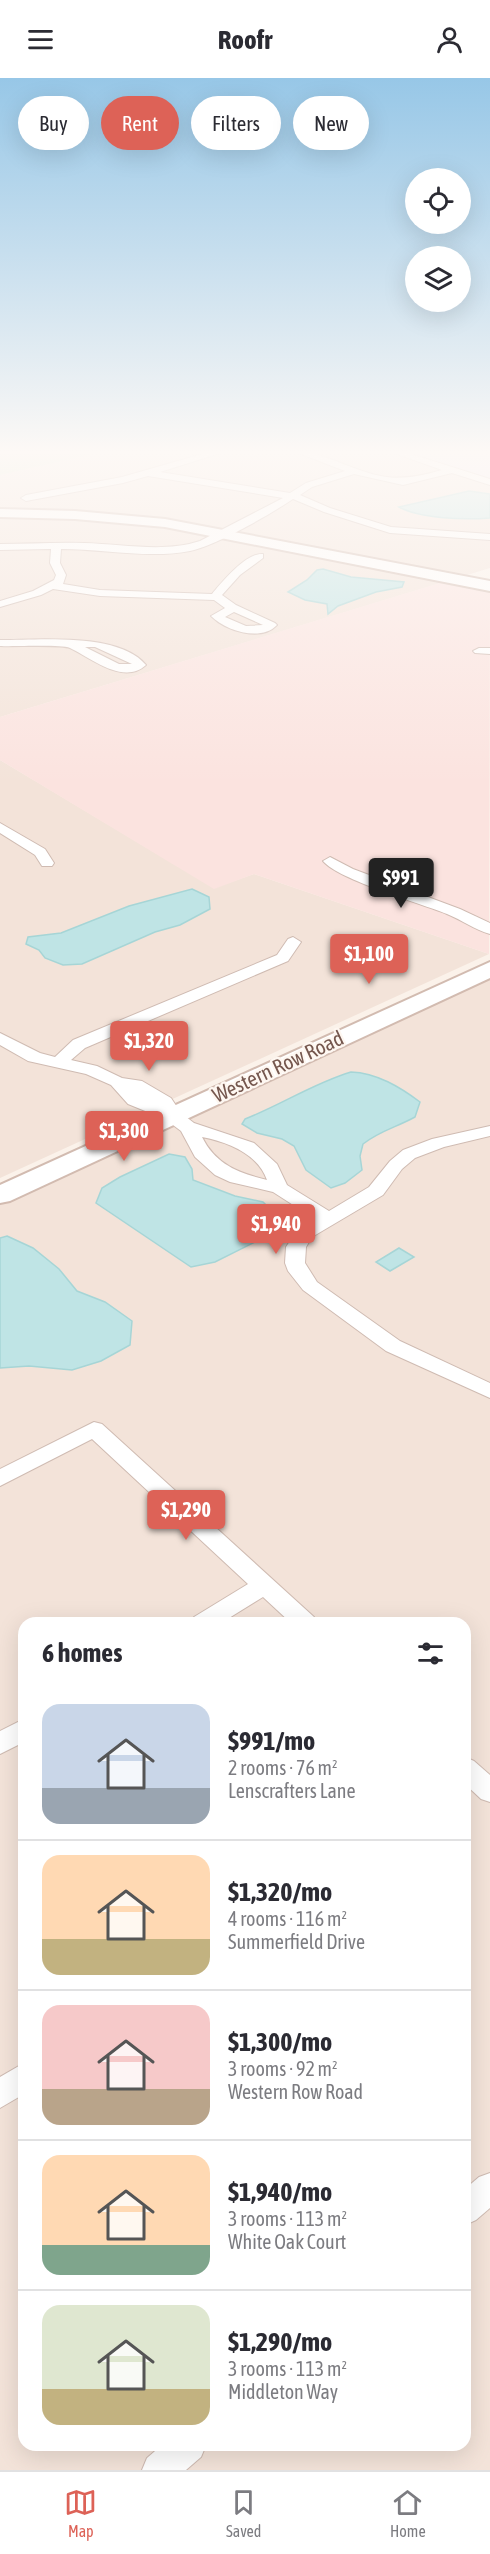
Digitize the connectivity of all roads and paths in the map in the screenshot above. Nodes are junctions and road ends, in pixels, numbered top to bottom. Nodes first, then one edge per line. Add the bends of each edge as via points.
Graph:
1 (55, 561) edge
2 (253, 561) edge
3 (368, 561) edge
4 (389, 561) edge
5 (490, 579) edge
6 (54, 586) junction
7 (490, 586) edge
8 (217, 597) junction
9 (0, 604) edge
10 (235, 608) dead end
11 (0, 643) edge
12 (75, 643) dead end
13 (0, 827) edge
14 (47, 863) dead end
15 (490, 920) edge
16 (490, 929) edge
17 (293, 942) dead end
18 (490, 953) edge
19 (490, 969) edge
20 (0, 1038) edge
21 (58, 1062) junction
22 (169, 1114) junction
23 (490, 1131) edge
24 (0, 1178) edge
25 (279, 1188) junction
26 (0, 1195) edge
27 (328, 1218) junction
28 (490, 1391) edge
29 (0, 1478) edge
30 (265, 1585) junction
31 (212, 1617) edge
32 (300, 1617) edge
33 (18, 1734) edge
34 (0, 1744) edge
35 (471, 1774) edge
36 (490, 1791) edge
37 (18, 2081) edge
38 (0, 2094) edge
39 (490, 2187) edge
40 (471, 2204) edge
41 (182, 2451) edge
42 (159, 2470) edge

1 - 6 street via 62,575
2 - 8 street via 219,590
3 - 7 main road
4 - 5 main road
6 - 8 street via 100,593
6 - 9 street
8 - 10 street
11 - 12 street
13 - 14 street via 40,852
15 - 16 street via 438,897 330,861 348,872
17 - 21 street via 283,958 79,1044
18 - 22 main road, Western Row Road
19 - 22 main road, Western Row Road
20 - 21 street via 34,1057
21 - 22 street via 92,1070 118,1082 122,1092
22 - 24 main road, Western Row Road
22 - 25 street via 221,1171
22 - 25 street via 254,1150 273,1168
22 - 26 main road, Western Row Road
23 - 27 street via 409,1154 376,1191
25 - 27 street
27 - 28 street via 305,1233 296,1247 295,1263 303,1279 393,1346
29 - 30 street via 94,1429
30 - 31 street
30 - 32 street
33 - 34 street
35 - 36 street
37 - 38 street
39 - 40 street
41 - 42 street

